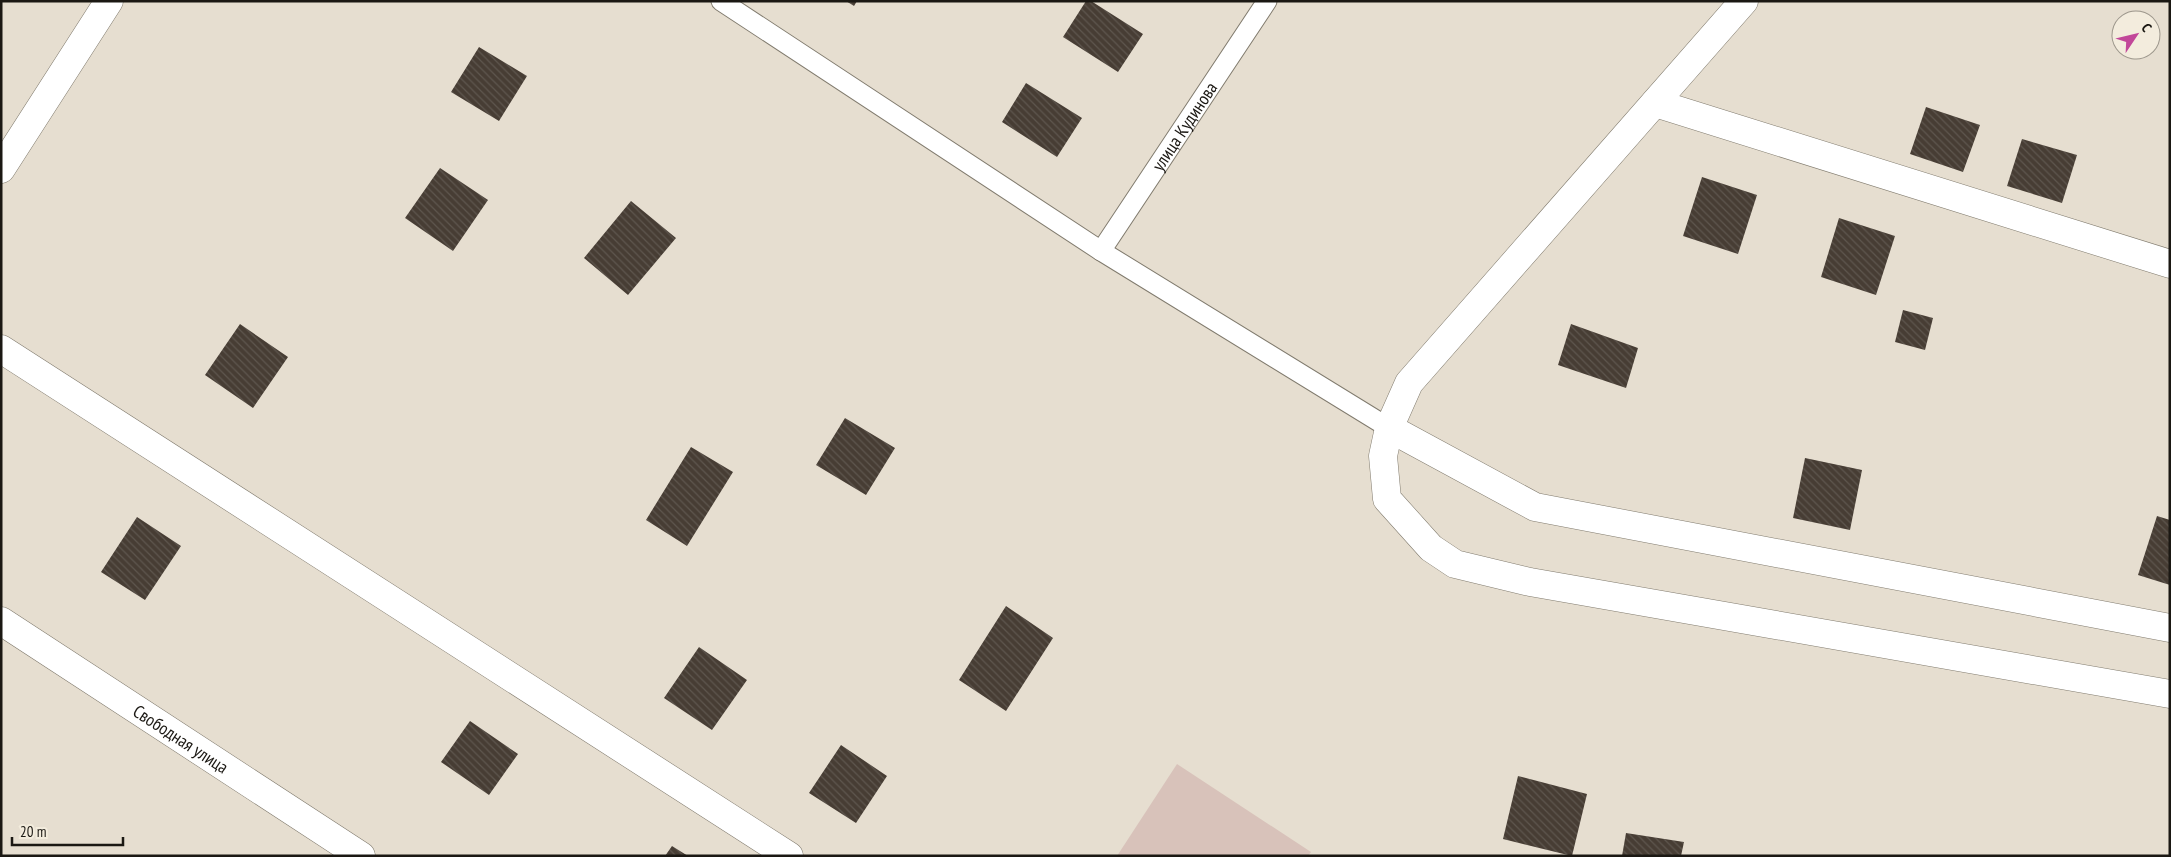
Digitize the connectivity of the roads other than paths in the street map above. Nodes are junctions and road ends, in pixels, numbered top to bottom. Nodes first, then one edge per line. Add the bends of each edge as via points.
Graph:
1 (109, 1) edge
2 (721, 1) edge
3 (1267, 1) edge
4 (1744, 1) edge
5 (1655, 104) junction
6 (1, 169) edge
7 (1101, 251) junction
8 (2170, 264) edge
9 (1, 349) edge
10 (1389, 428) junction
11 (1, 621) edge
12 (2170, 628) edge
13 (2170, 694) edge
14 (361, 856) edge
15 (789, 856) edge

1 - 6 street
2 - 7 lane
3 - 7 lane, улица Кудинова
4 - 5 street
5 - 8 street
5 - 10 street via 1409,383
7 - 10 lane
9 - 15 street
10 - 12 street via 1535,507
10 - 13 street via 1383,456 1387,499 1431,548 1455,564 1530,582
11 - 14 street, Свободная улица

